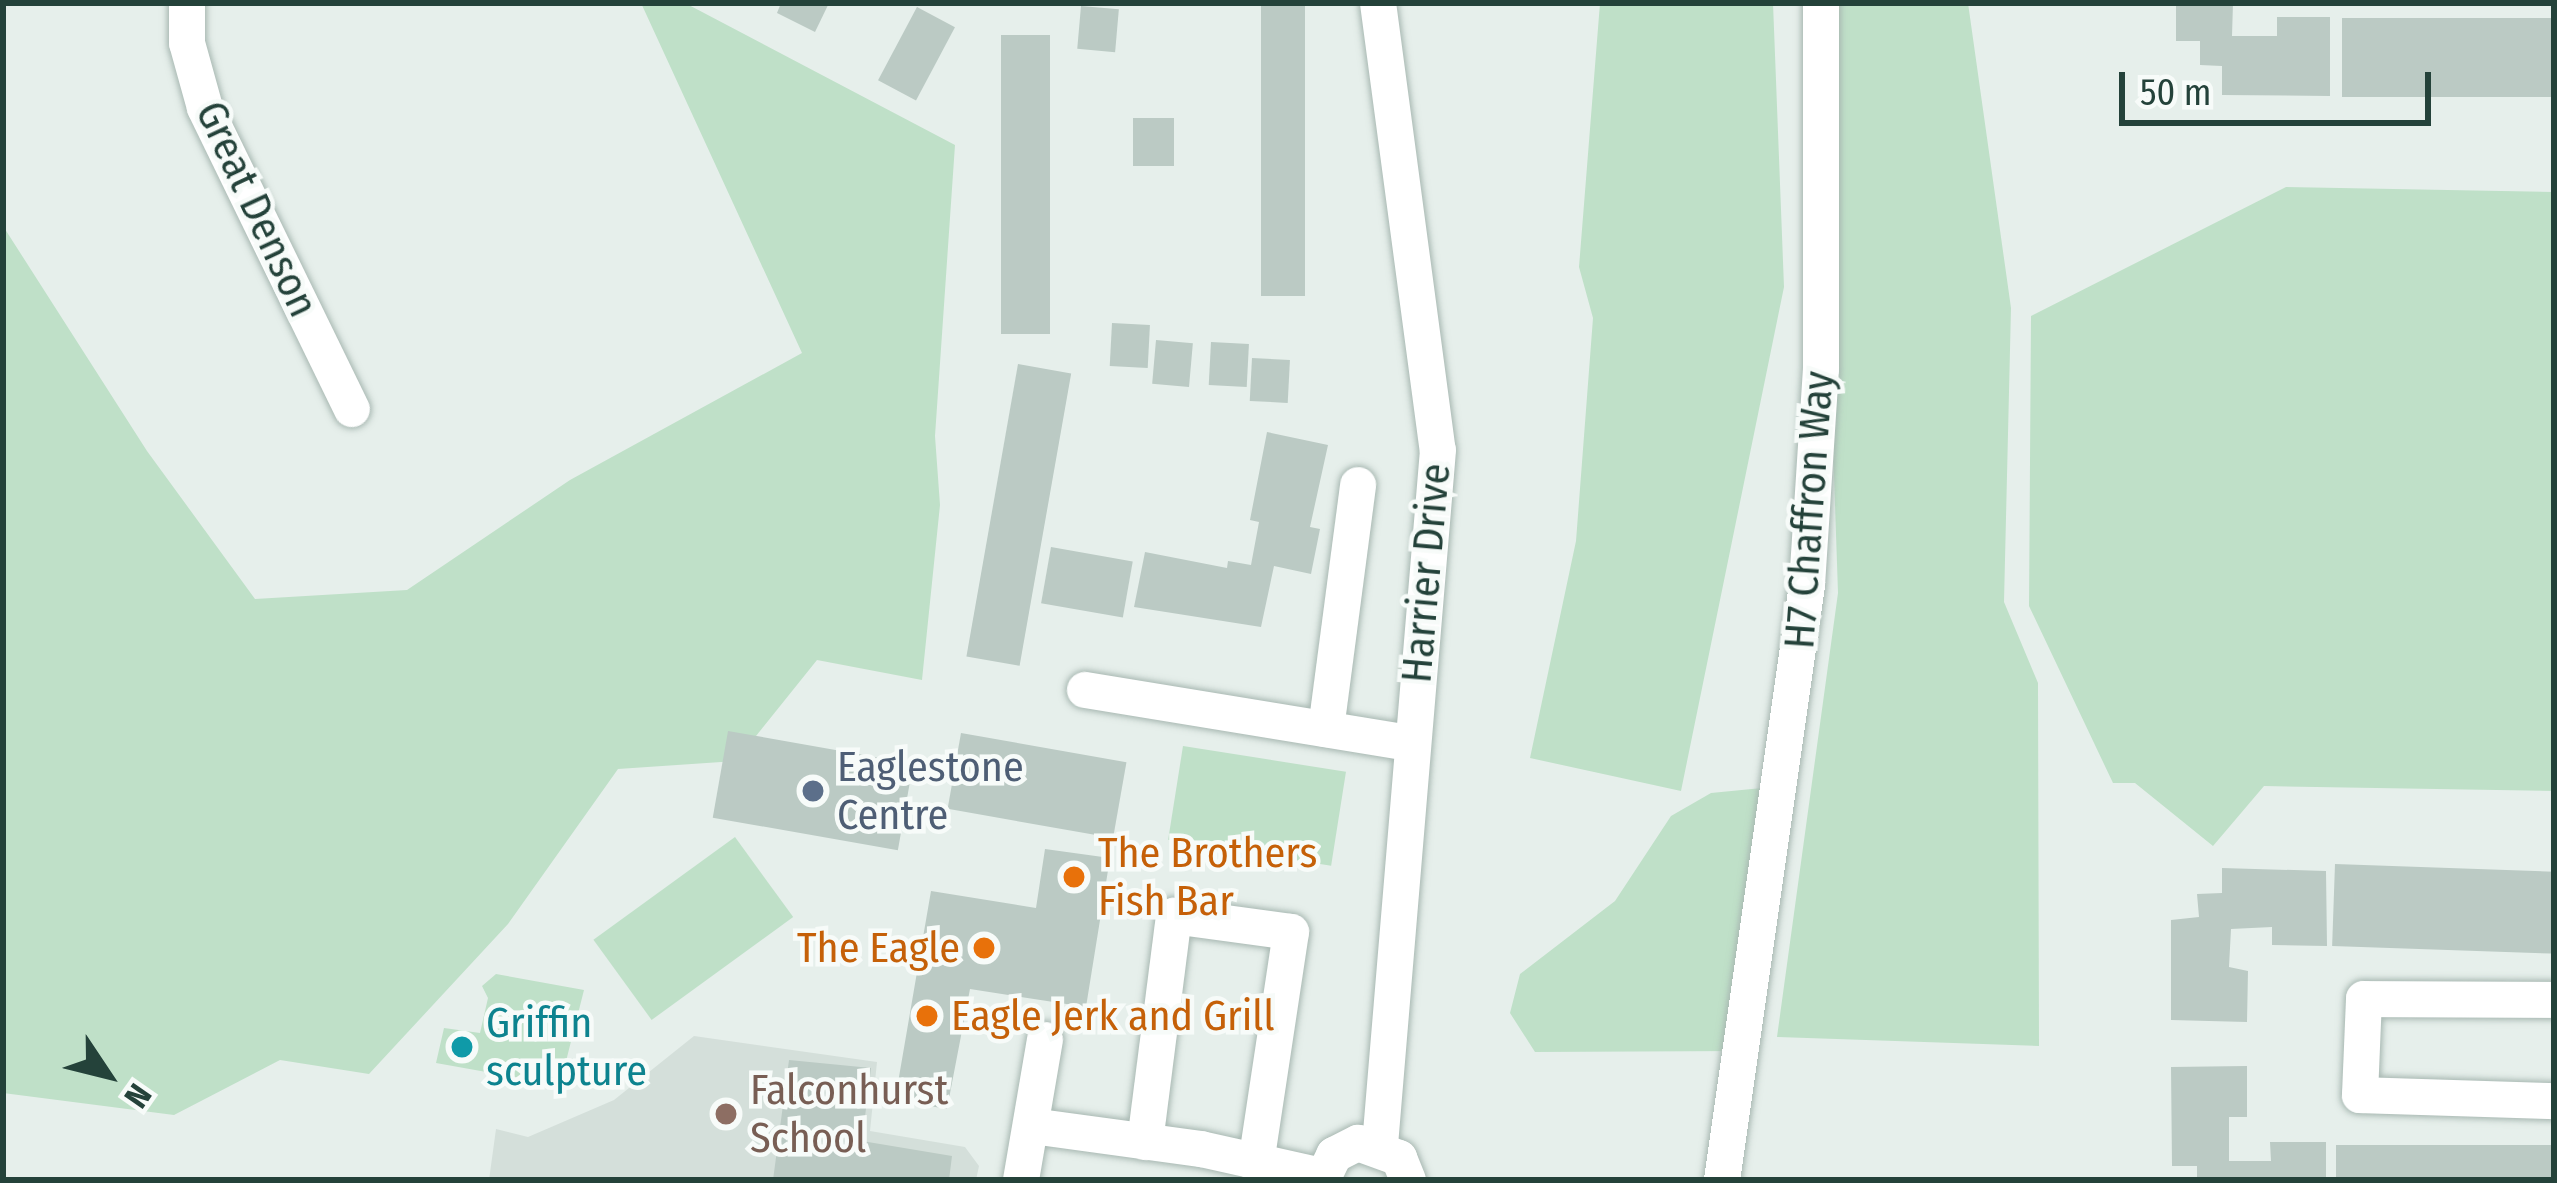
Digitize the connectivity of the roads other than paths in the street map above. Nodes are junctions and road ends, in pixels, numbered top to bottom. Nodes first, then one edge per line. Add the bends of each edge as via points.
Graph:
1 (188, 3) edge
2 (1378, 3) edge
3 (1821, 3) edge
4 (352, 409) dead end
5 (1358, 485) dead end
6 (1085, 690) dead end
7 (1326, 729) junction
8 (1410, 742) junction
9 (2554, 1000) edge
10 (1046, 1040) dead end
11 (2554, 1101) edge
12 (1032, 1126) junction
13 (1145, 1142) junction
14 (1380, 1145) junction
15 (1256, 1164) junction
16 (1322, 1178) edge
17 (1022, 1180) edge
18 (1408, 1180) edge
19 (1722, 1180) edge

1 - 4 street, Great Denson via 187,43 205,108
2 - 8 street, Harrier Drive via 1430,345 1438,450 1435,545
3 - 19 street, H7 Chaffron Way via 1821,369 1808,585
5 - 7 street
6 - 7 street
7 - 8 street
8 - 14 street, Harrier Drive
9 - 11 street via 2364,999 2360,1095
10 - 12 street
12 - 13 street
12 - 17 street
13 - 15 street
13 - 15 street via 1174,916 1291,932
14 - 16 street via 1358,1143 1334,1155
14 - 18 street via 1399,1158
15 - 16 street

